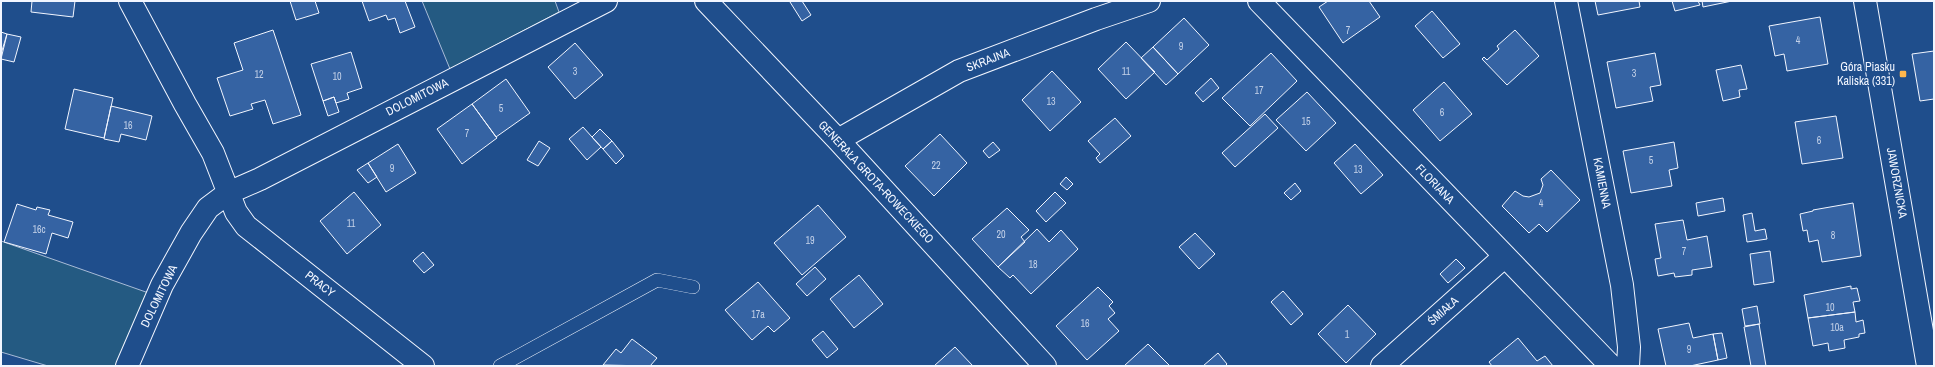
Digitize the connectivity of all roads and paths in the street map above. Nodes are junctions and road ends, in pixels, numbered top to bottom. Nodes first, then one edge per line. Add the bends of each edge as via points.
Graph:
1 (130, 1) edge
2 (606, 1) edge
3 (706, 1) edge
4 (1149, 1) edge
5 (1259, 1) edge
6 (1566, 1) edge
7 (1865, 1) edge
8 (838, 140) junction
9 (228, 193) junction
10 (1504, 256) junction
11 (693, 287) dead end
12 (127, 366) edge
13 (424, 366) edge
14 (500, 366) edge
15 (1045, 366) edge
16 (1382, 366) edge
17 (1612, 366) edge
18 (1628, 366) edge
19 (1928, 366) edge

1 - 9 street via 214,153
2 - 9 street, DOLOMITOWA via 260,179
3 - 8 street, GENERAŁA GROTA-ROWECKIEGO
4 - 8 street, SKRAJNA via 959,71
5 - 10 street, FLORIANA
6 - 18 street, KAMIENNA via 1622,285 1629,347
7 - 19 street, JAWORZNICKA
8 - 15 street, GENERAŁA GROTA-ROWECKIEGO
9 - 12 street, DOLOMITOWA via 208,208 191,233 162,285
9 - 13 street, PRACY via 236,212 246,226
10 - 16 street, ŚMIAŁA
10 - 17 street, FLORIANA
11 - 14 lane via 657,280

